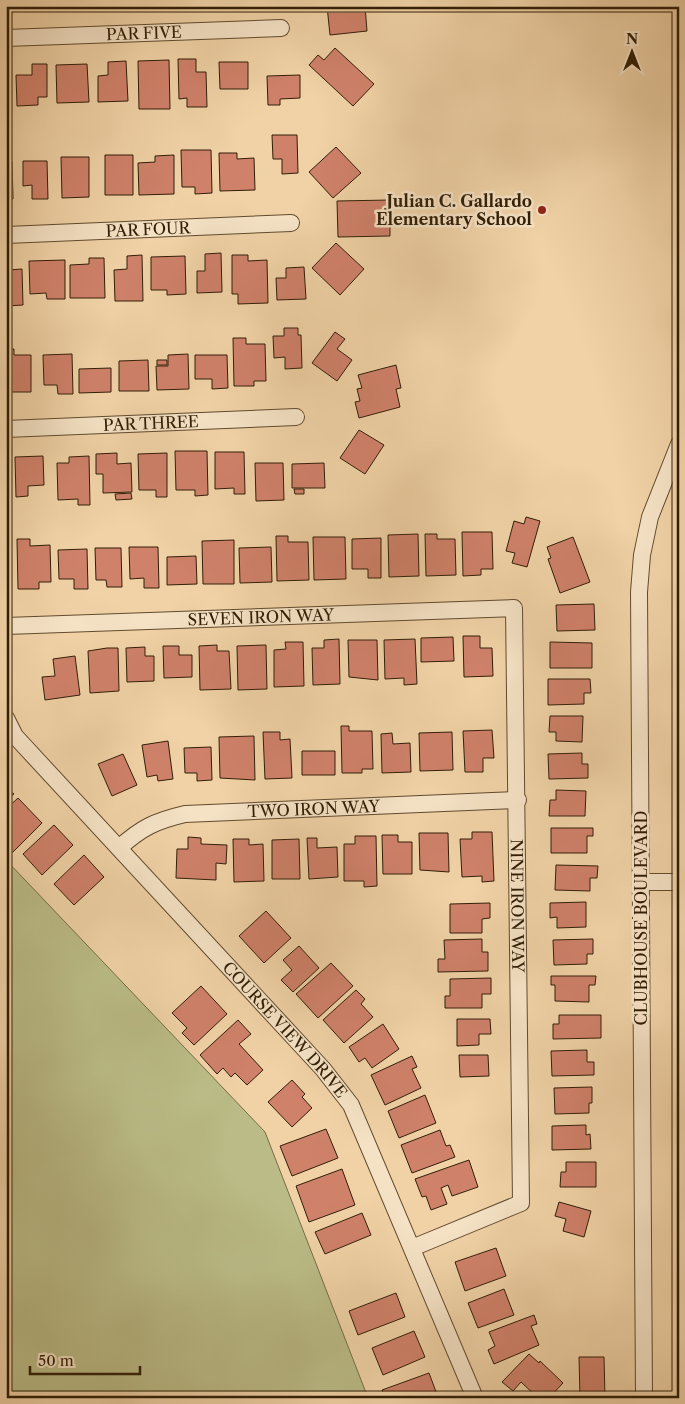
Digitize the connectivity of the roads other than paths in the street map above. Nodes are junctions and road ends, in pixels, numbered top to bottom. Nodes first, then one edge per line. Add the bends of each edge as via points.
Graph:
1 (282, 28) dead end
2 (6, 38) edge
3 (291, 222) dead end
4 (6, 235) edge
5 (296, 417) dead end
6 (6, 429) edge
7 (679, 444) edge
8 (674, 470) edge
9 (514, 608) joint
10 (6, 626) edge
11 (6, 718) edge
12 (518, 800) junction
13 (119, 848) junction
14 (641, 882) junction
15 (679, 882) edge
16 (412, 1248) junction
17 (475, 1398) edge
18 (644, 1398) edge

1 - 2 street, PAR FIVE
3 - 4 street, PAR FOUR
5 - 6 street, PAR THREE
7 - 8 street, CLUBHOUSE BOULEVARD
8 - 14 street, CLUBHOUSE BOULEVARD via 650,517 639,592
9 - 10 street, SEVEN IRON WAY
9 - 12 street, NINE IRON WAY
11 - 13 street, COURSE VIEW DRIVE via 15,736
12 - 13 street, TWO IRON WAY via 184,814 158,820
12 - 16 street, NINE IRON WAY via 521,1203
13 - 16 street, COURSE VIEW DRIVE via 323,1069 351,1104
14 - 15 street
14 - 18 street, CLUBHOUSE BOULEVARD
16 - 17 street, COURSE VIEW DRIVE

